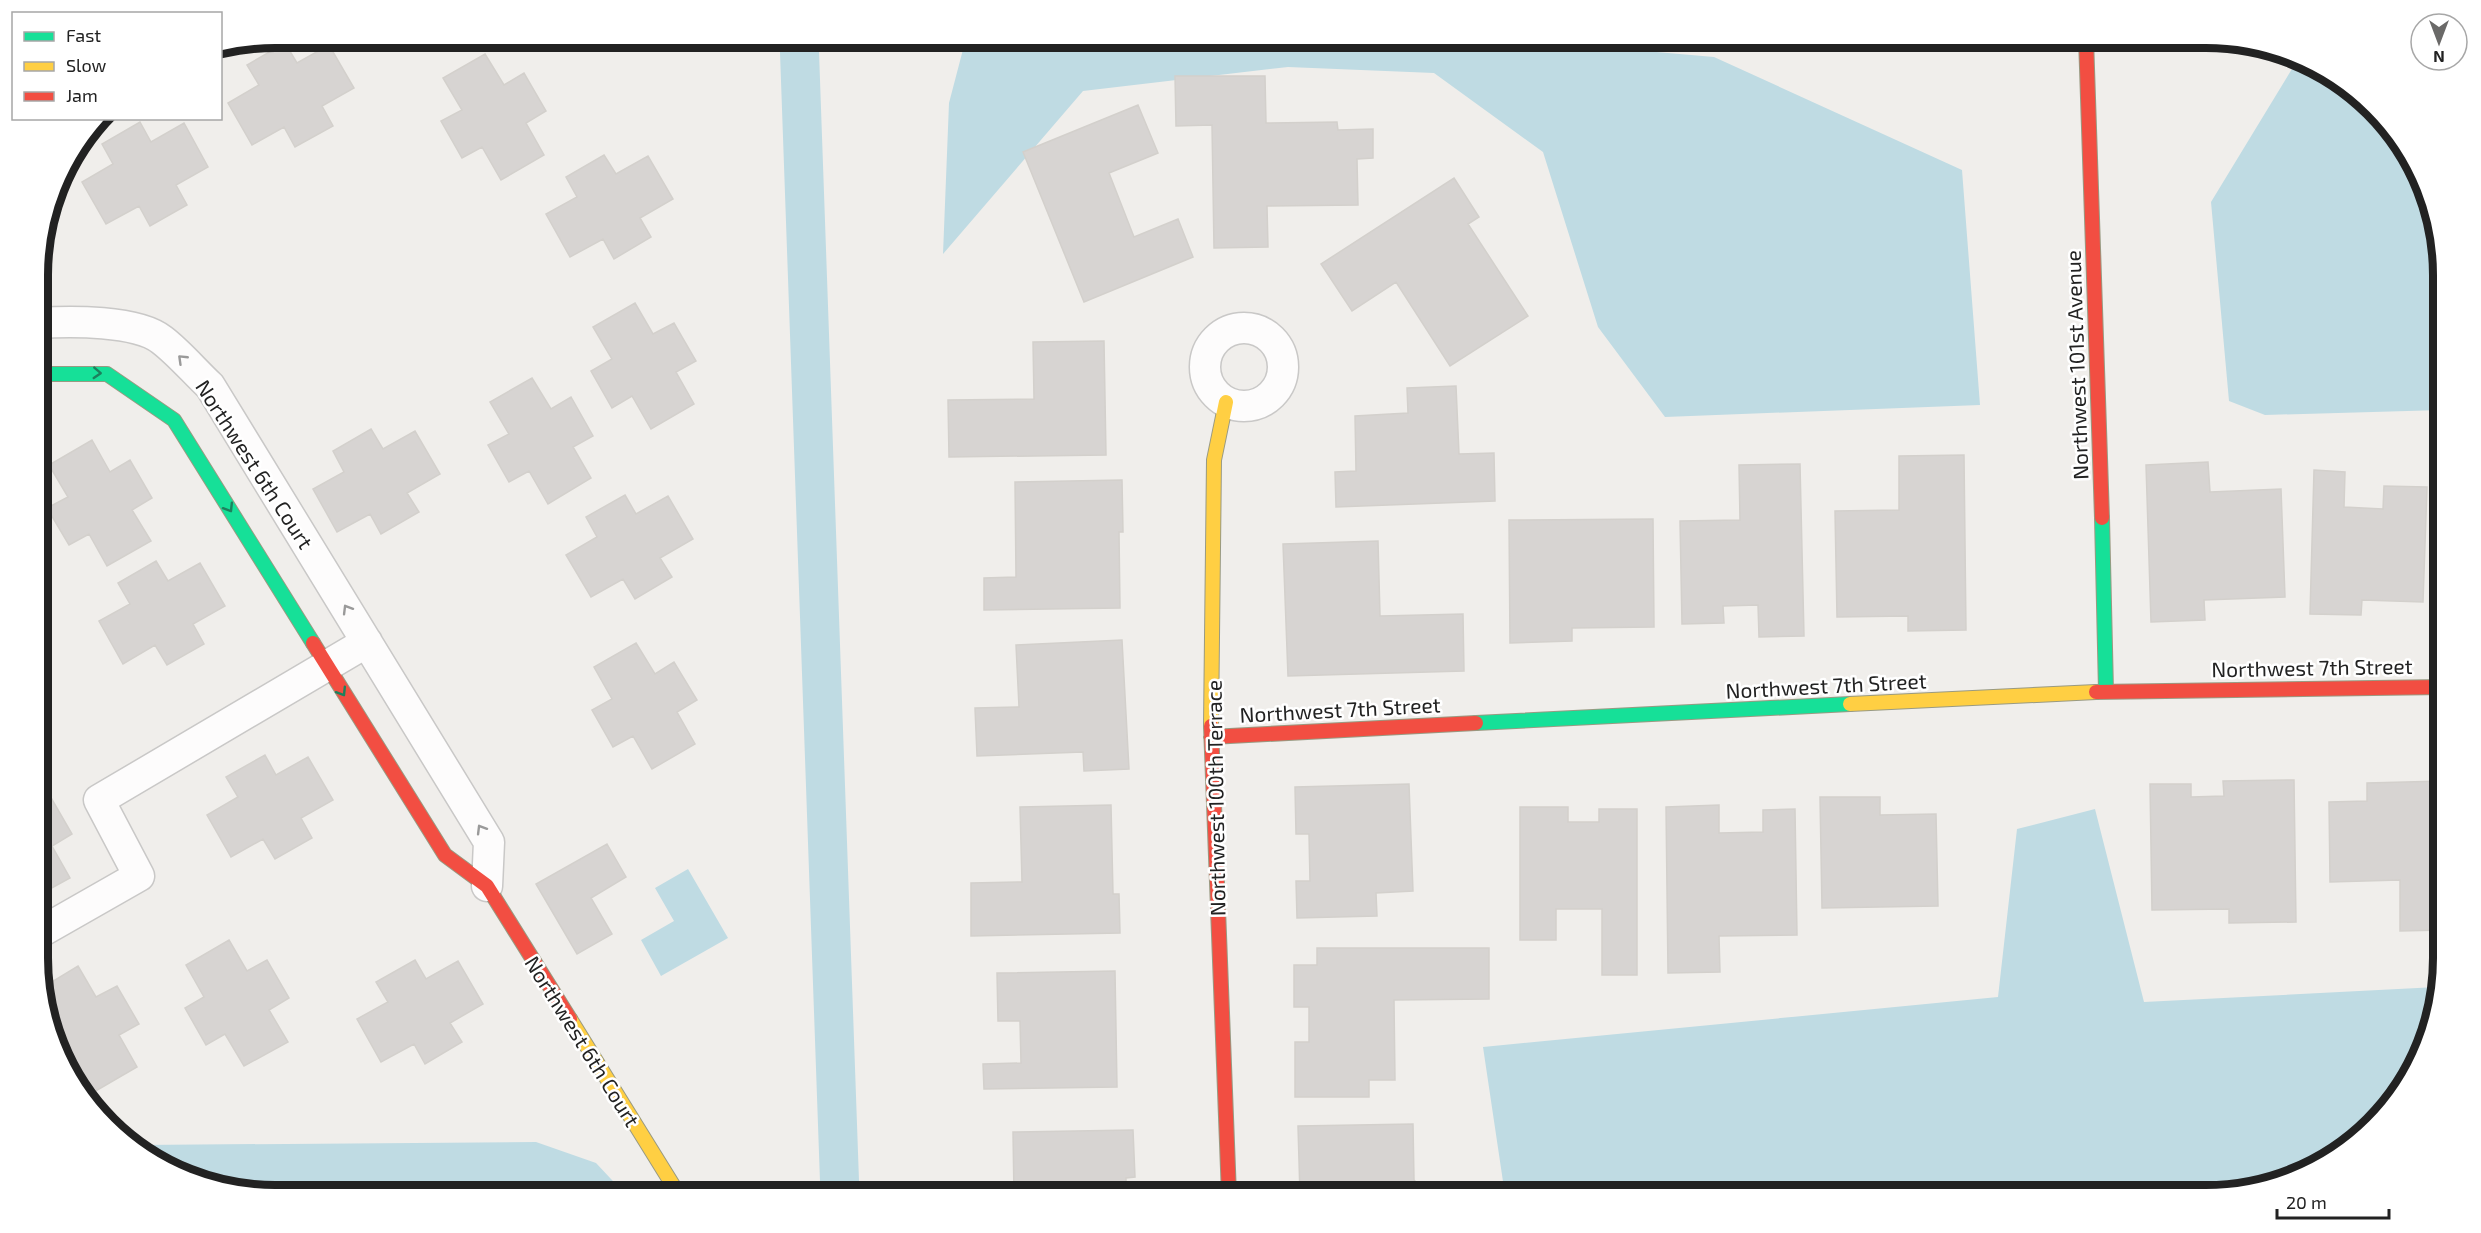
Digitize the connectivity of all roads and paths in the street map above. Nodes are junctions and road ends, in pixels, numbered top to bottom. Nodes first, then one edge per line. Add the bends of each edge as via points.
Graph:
1 (2086, 48) edge
2 (48, 322) edge
3 (48, 374) edge
4 (1226, 402) dead end
5 (367, 642) junction
6 (326, 666) junction
7 (2433, 687) edge
8 (2106, 692) junction
9 (1211, 737) junction
10 (487, 886) junction
11 (48, 928) edge
12 (673, 1185) edge
13 (1229, 1185) edge

1 - 8 street, Northwest 101st Avenue
5 -> 2 street, Northwest 6th Court via 210,386 160,338 121,326
3 -> 6 street, Northwest 6th Court via 107,374 174,420
4 - 9 street, Northwest 100th Terrace via 1214,460
5 - 6 street
10 -> 5 street, Northwest 6th Court via 489,842
6 -> 10 street, Northwest 6th Court via 445,855
6 - 11 street via 99,801 139,876
7 - 8 street, Northwest 7th Street
8 - 9 street, Northwest 7th Street
9 - 13 street, Northwest 100th Terrace
10 - 12 street, Northwest 6th Court

